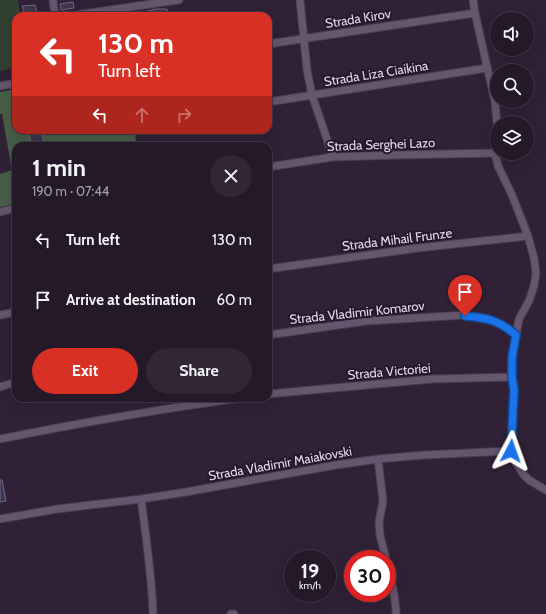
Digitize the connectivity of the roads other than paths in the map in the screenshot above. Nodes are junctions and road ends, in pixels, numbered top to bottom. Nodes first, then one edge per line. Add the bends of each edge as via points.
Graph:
1 (53, 0) edge
2 (179, 0) edge
3 (300, 0) edge
4 (473, 0) edge
5 (54, 12) edge
6 (96, 12) edge
7 (475, 13) junction
8 (304, 39) junction
9 (272, 43) edge
10 (487, 68) junction
11 (12, 84) edge
12 (0, 86) edge
13 (312, 95) junction
14 (272, 101) edge
15 (496, 116) edge
16 (490, 153) edge
17 (333, 157) junction
18 (497, 160) edge
19 (272, 166) edge
20 (12, 209) edge
21 (0, 212) edge
22 (528, 236) junction
23 (272, 267) edge
24 (12, 313) edge
25 (0, 315) edge
26 (272, 334) edge
27 (516, 335) junction
28 (512, 377) junction
29 (12, 383) edge
30 (0, 387) edge
31 (272, 394) edge
32 (212, 402) edge
33 (0, 439) edge
34 (511, 451) junction
35 (378, 459) junction
36 (546, 490) edge
37 (141, 499) junction
38 (0, 519) edge
39 (384, 550) edge
40 (395, 602) edge
41 (153, 614) edge
42 (396, 614) edge

1 - 5 street
2 - 6 street
3 - 8 street
4 - 7 street
7 - 8 street, Strada Kirov
7 - 10 street
8 - 9 street, Strada Kirov
8 - 13 street
10 - 13 street, Strada Liza Ciaikina
10 - 15 street
11 - 12 street
13 - 14 street, Strada Liza Ciaikina
13 - 17 street
16 - 17 street, Strada Serghei Lazo
17 - 19 street, Strada Serghei Lazo
18 - 22 street
20 - 21 street
22 - 23 street, Strada Mihail Frunze
22 - 27 street via 536,273 530,301 519,319
24 - 25 street
26 - 27 street, Strada Vladimir Komarov via 367,321 465,316 496,322
27 - 28 street
28 - 31 street, Strada Victoriei via 433,380
28 - 34 street via 514,390
29 - 30 street
32 - 33 street
34 - 35 street, Strada Vladimir Maiakovski
34 - 36 street via 523,474
35 - 37 street, Strada Vladimir Maiakovski via 336,464
35 - 39 street via 382,501 379,522
37 - 38 street, Strada Vladimir Maiakovski
37 - 41 street
40 - 42 street

